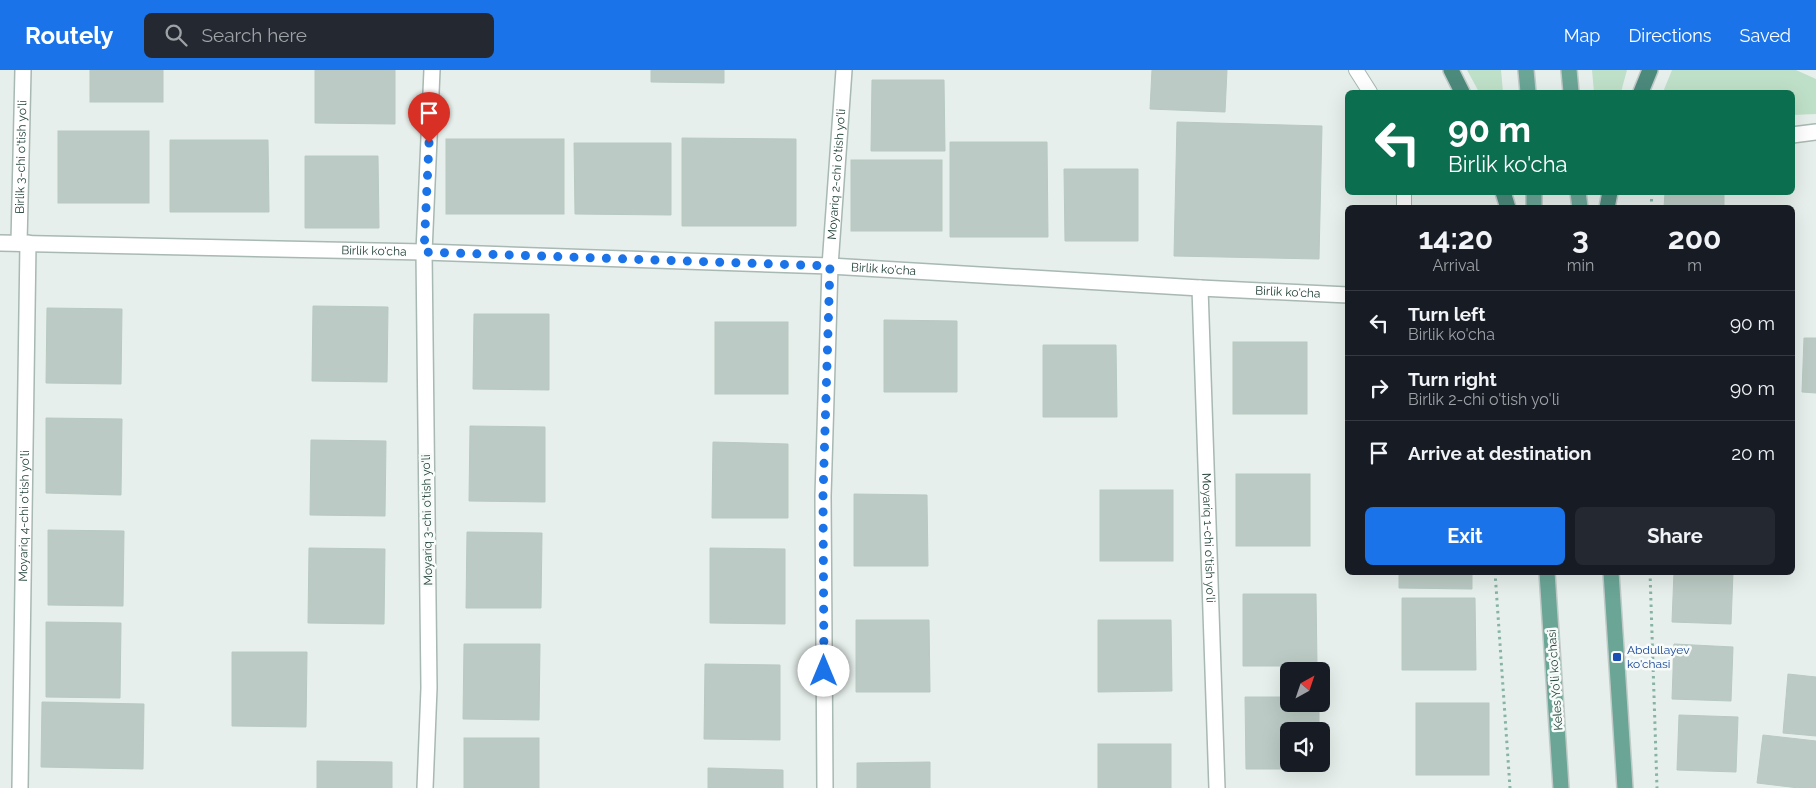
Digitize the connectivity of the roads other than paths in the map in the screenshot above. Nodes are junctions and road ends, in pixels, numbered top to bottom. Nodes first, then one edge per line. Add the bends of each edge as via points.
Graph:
1 (23, 70) edge
2 (432, 70) edge
3 (844, 70) edge
4 (1356, 70) edge
5 (1451, 70) edge
6 (1526, 70) edge
7 (1569, 70) edge
8 (1650, 70) edge
9 (1369, 90) edge
10 (1461, 90) edge
11 (1528, 90) edge
12 (1571, 90) edge
13 (1642, 90) edge
14 (1816, 132) edge
15 (1795, 135) edge
16 (0, 243) edge
17 (24, 243) junction
18 (424, 252) junction
19 (830, 266) junction
20 (1200, 288) junction
21 (1345, 295) edge
22 (1547, 575) edge
23 (1611, 575) edge
24 (20, 788) edge
25 (425, 788) edge
26 (825, 788) edge
27 (1217, 788) edge
28 (1561, 788) edge
29 (1625, 788) edge

1 - 17 street, Birlik 3-chi o'tish yo'li
2 - 18 street, Moyariq 3-chi o'tish yo'li
3 - 19 street, Moyariq 2-chi o'tish yo'li
4 - 9 lane
5 - 10 highway
6 - 11 main road
7 - 12 main road
8 - 13 highway
14 - 15 street
16 - 17 street, Birlik ko'cha
17 - 18 street, Birlik ko'cha
17 - 24 street, Moyariq 4-chi o'tish yo'li
18 - 19 street, Birlik ko'cha
18 - 25 street, Moyariq 3-chi o'tish yo'li via 429,688
19 - 20 street, Birlik ko'cha
19 - 26 street, Moyariq 2-chi o'tish yo'li via 823,496
20 - 21 street, Birlik ko'cha
20 - 27 street, Moyariq 1-chi o'tish yo'li
22 - 28 main road, Keles Yoʻli koʻchasi
23 - 29 main road

